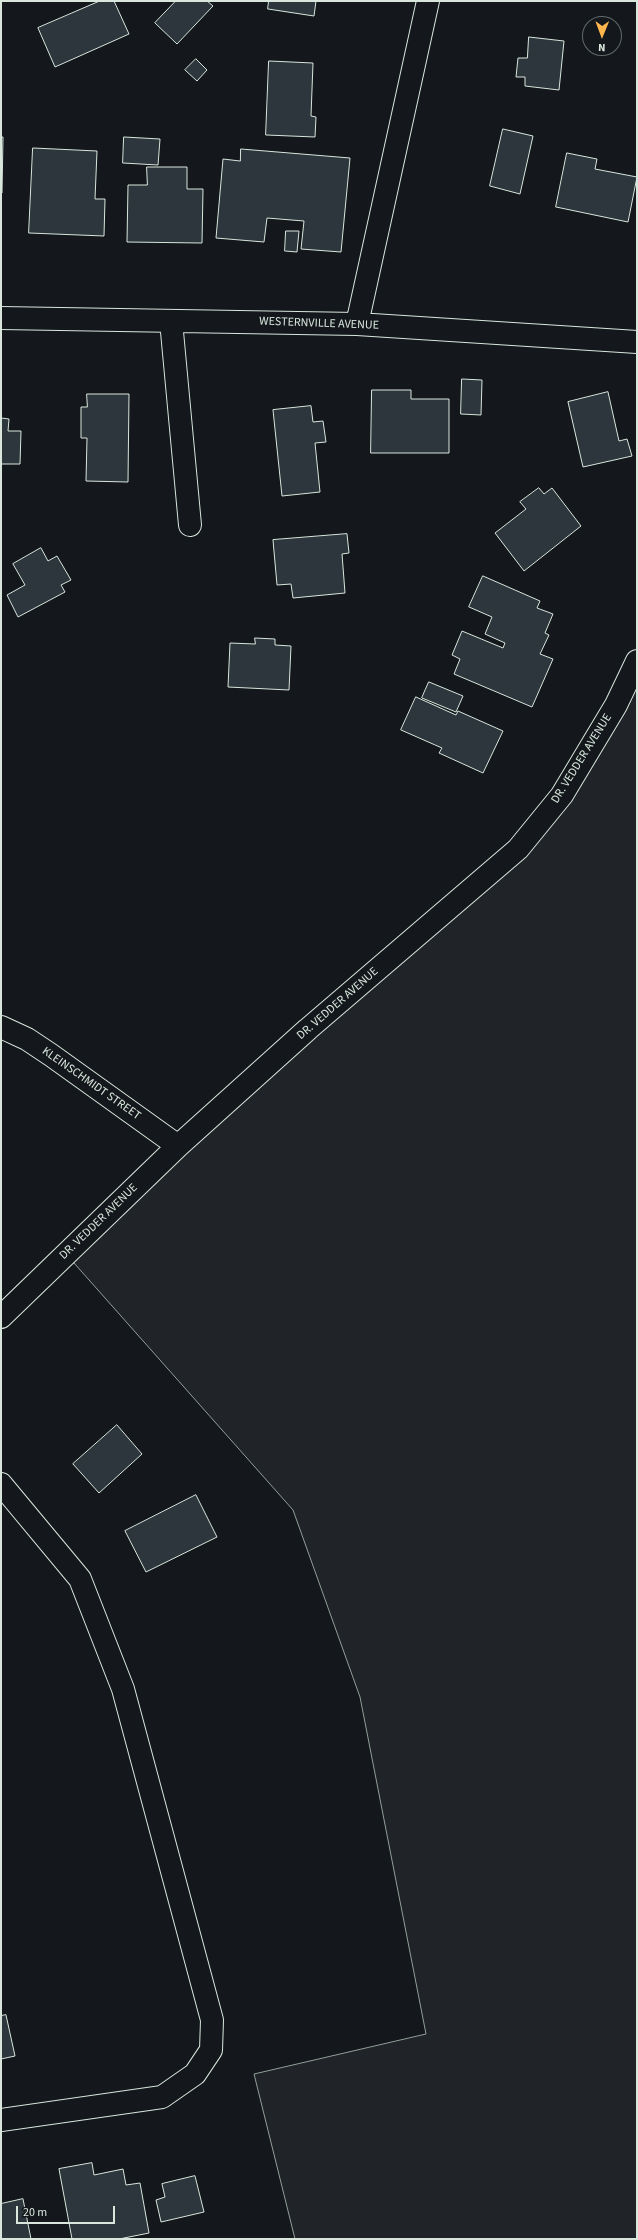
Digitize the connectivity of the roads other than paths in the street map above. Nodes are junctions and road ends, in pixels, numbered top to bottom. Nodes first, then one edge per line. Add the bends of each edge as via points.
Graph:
1 (428, 1) edge
2 (1, 318) edge
3 (171, 321) junction
4 (357, 324) junction
5 (637, 342) edge
6 (190, 525) dead end
7 (637, 661) edge
8 (1, 1027) edge
9 (178, 1146) junction
10 (1, 1317) edge
11 (1, 1484) edge
12 (1, 2120) edge

1 - 4 street
2 - 3 street, WESTERNVILLE AVENUE
3 - 4 street, WESTERNVILLE AVENUE
3 - 6 street
4 - 5 street, WESTERNVILLE AVENUE
7 - 9 street, DR. VEDDER AVENUE via 616,705 562,795 518,849 308,1029
8 - 9 street, KLEINSCHMIDT STREET via 51,1054
9 - 10 street, DR. VEDDER AVENUE
11 - 12 street via 80,1580 123,1689 212,2020 211,2050 195,2074 162,2097

